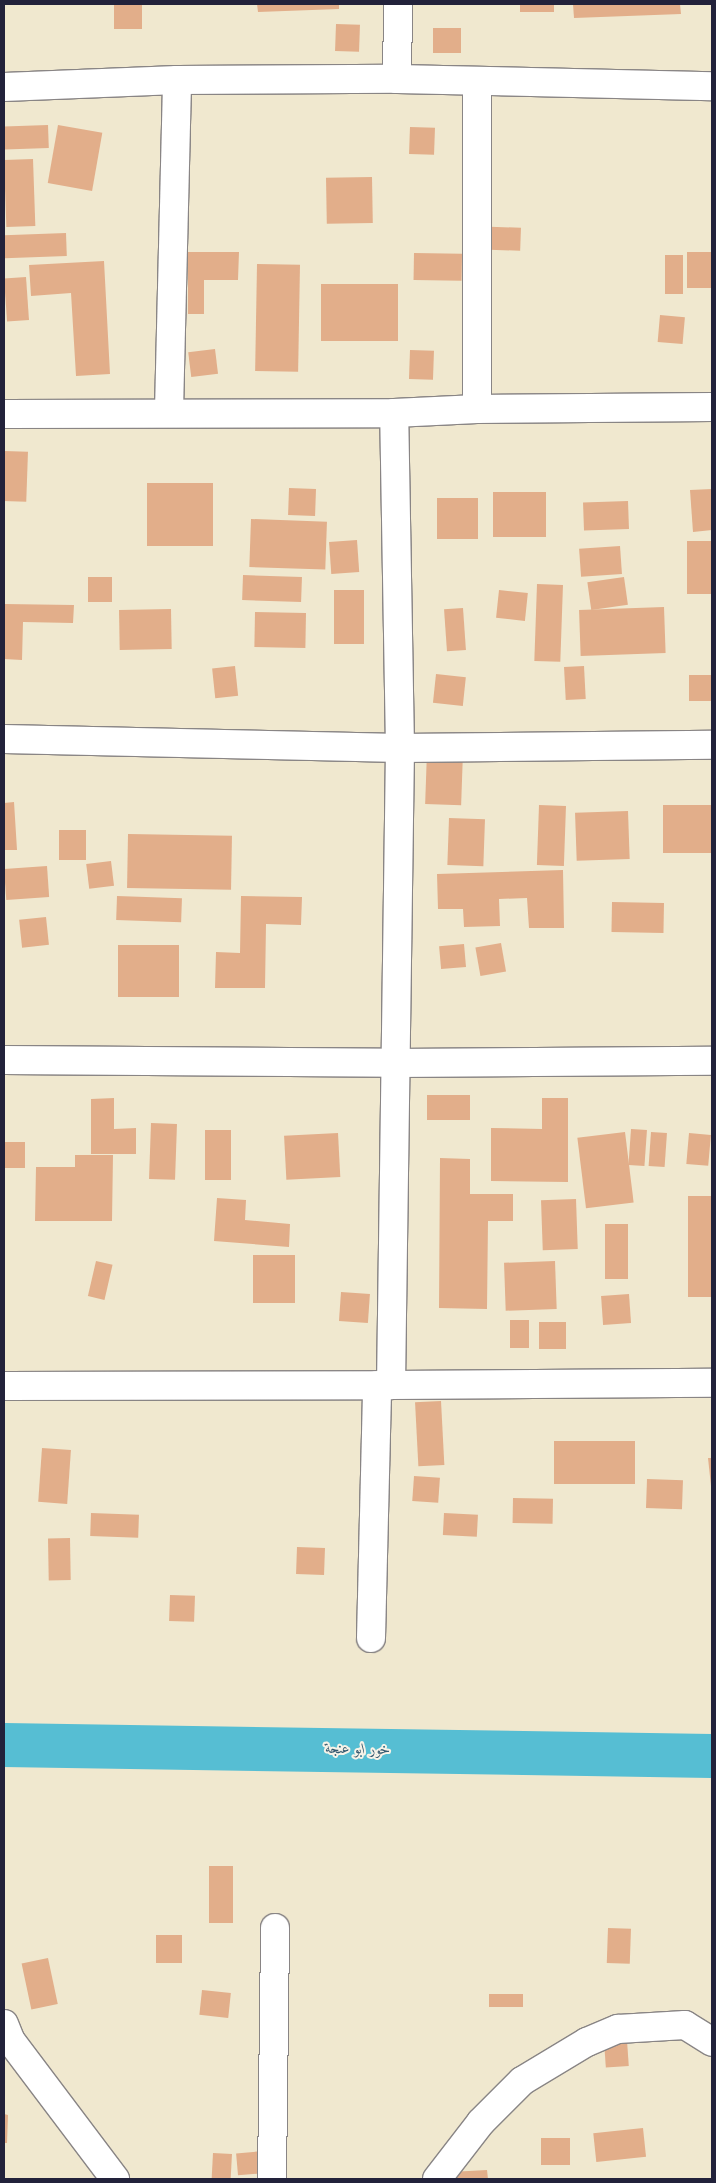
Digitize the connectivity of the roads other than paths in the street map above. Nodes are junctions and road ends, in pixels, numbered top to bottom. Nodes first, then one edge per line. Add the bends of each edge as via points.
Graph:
1 (398, 4) edge
2 (397, 79) junction
3 (177, 80) junction
4 (477, 82) junction
5 (712, 86) edge
6 (4, 87) edge
7 (712, 407) edge
8 (478, 409) junction
9 (169, 411) junction
10 (394, 413) junction
11 (4, 414) edge
12 (4, 739) edge
13 (712, 745) edge
14 (400, 748) junction
15 (4, 1060) edge
16 (712, 1061) edge
17 (395, 1063) junction
18 (712, 1383) edge
19 (384, 1385) junction
20 (4, 1386) edge
21 (371, 1638) dead end
22 (275, 1928) dead end
23 (4, 2024) edge
24 (712, 2042) edge
25 (114, 2179) edge
26 (272, 2179) edge
27 (437, 2179) edge

1 - 2 street
2 - 3 street
2 - 4 street
3 - 6 street
3 - 9 street
4 - 5 street
4 - 8 street
7 - 8 street
8 - 10 street
9 - 10 street
9 - 11 street
10 - 14 street
12 - 14 street
13 - 14 street
14 - 17 street
15 - 17 street
16 - 17 street
17 - 19 street
18 - 19 street
19 - 20 street
19 - 21 street
22 - 26 street
23 - 25 street via 11,2041
24 - 27 street via 685,2025 618,2029 587,2042 522,2081 481,2122

